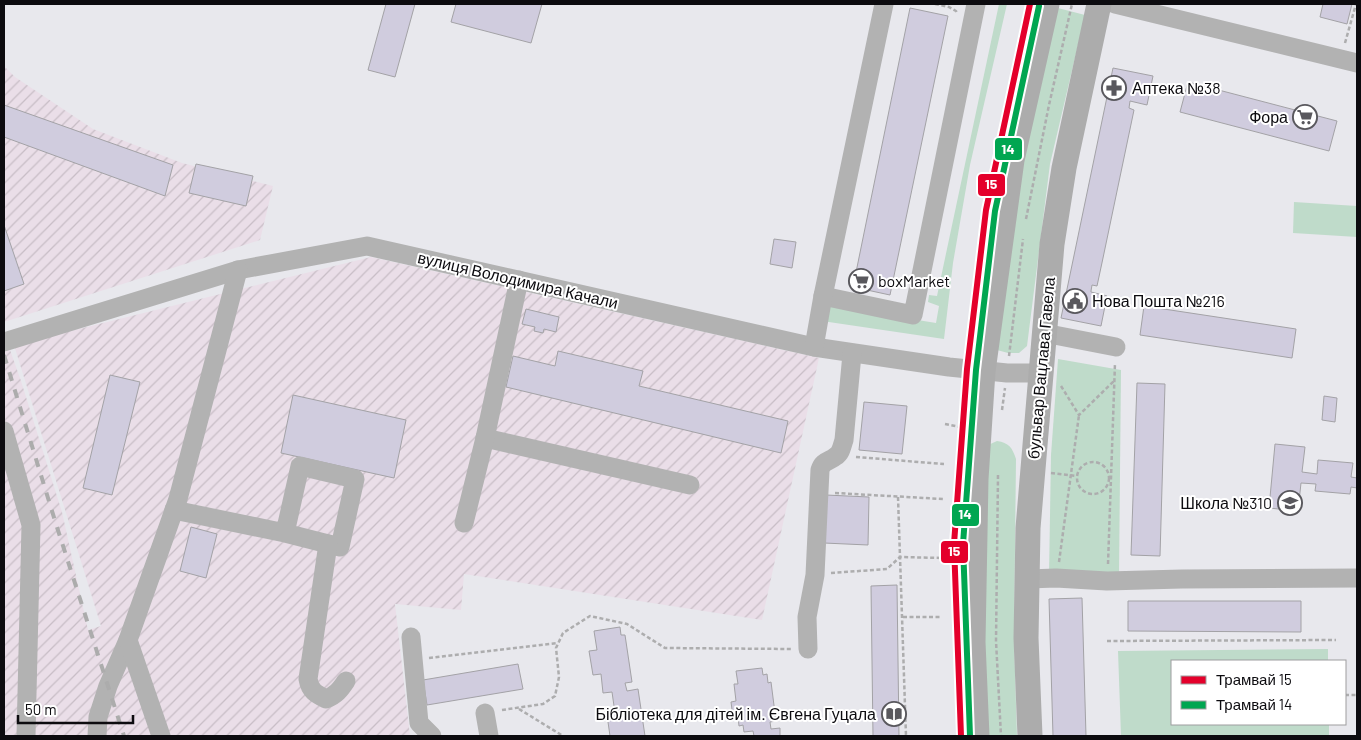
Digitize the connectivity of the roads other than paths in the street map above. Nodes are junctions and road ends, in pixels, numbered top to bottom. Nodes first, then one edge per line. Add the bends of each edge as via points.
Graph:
1 (884, 4) edge
2 (976, 4) edge
3 (1047, 4) edge
4 (1099, 4) edge
5 (1115, 4) edge
6 (1357, 63) edge
7 (238, 270) junction
8 (519, 280) junction
9 (823, 296) junction
10 (1044, 333) junction
11 (4, 342) edge
12 (814, 347) junction
13 (1116, 347) road end
14 (852, 354) junction
15 (983, 371) junction
16 (1048, 376) junction
17 (4, 431) edge
18 (485, 438) junction
19 (690, 485) dead end
20 (174, 510) junction
21 (464, 523) dead end
22 (285, 533) junction
23 (328, 544) junction
24 (1357, 578) edge
25 (1028, 580) junction
26 (411, 637) dead end
27 (128, 640) junction
28 (808, 649) road end
29 (346, 681) dead end
30 (485, 713) road end
31 (26, 736) edge
32 (97, 736) edge
33 (161, 736) edge
34 (432, 736) edge
35 (489, 736) edge
36 (977, 736) edge
37 (1030, 736) edge

1 - 9 street
2 - 9 street via 914,315
3 - 15 main road via 1012,160
4 - 10 main road, бульвар Вацлава Гавела via 1064,168 1052,244
5 - 6 street
7 - 8 street, вулиця Володимира Качали via 367,246
7 - 11 street, вулиця Володимира Качали
7 - 20 street
8 - 12 street, вулиця Володимира Качали
8 - 18 street
9 - 12 street
10 - 13 street
10 - 16 main road, бульвар Вацлава Гавела
12 - 14 street, вулиця Володимира Качали
14 - 15 street, вулиця Володимира Качали
14 - 28 street via 844,440 837,456 821,466 815,574 807,617
15 - 16 street, вулиця Володимира Качали
15 - 36 main road via 976,479 973,642
16 - 25 main road, бульвар Вацлава Гавела via 1028,528
17 - 31 street via 31,525
18 - 19 street
18 - 21 street
20 - 22 street
20 - 27 street
22 - 23 street
22 - 23 street via 300,466 355,478 340,547
23 - 29 street via 308,679 315,694 326,699 340,690
24 - 25 street
25 - 37 main road, бульвар Вацлава Гавела via 1026,638
26 - 34 street via 419,723
27 - 32 street via 108,686 98,717
27 - 33 street
30 - 35 street

